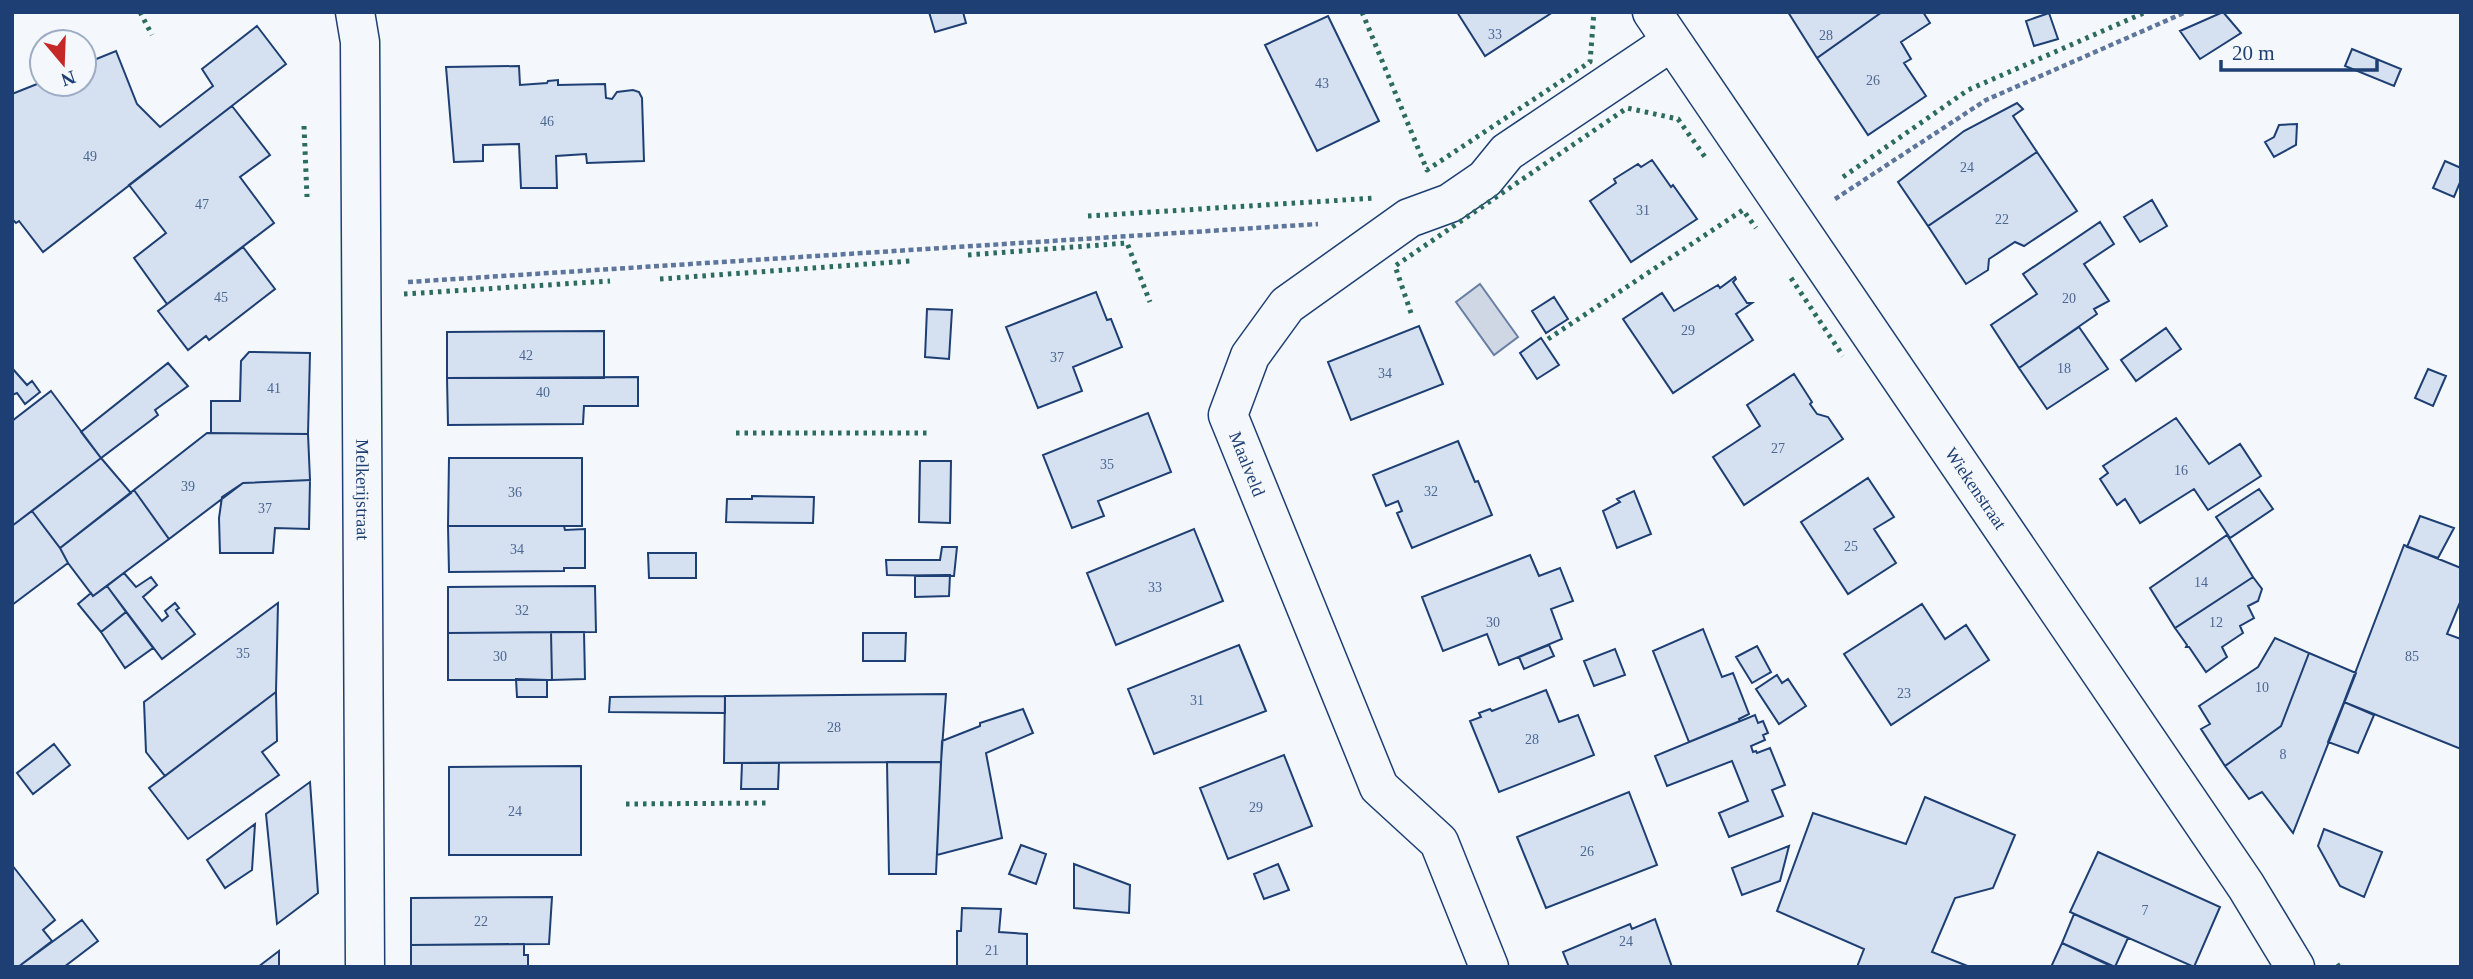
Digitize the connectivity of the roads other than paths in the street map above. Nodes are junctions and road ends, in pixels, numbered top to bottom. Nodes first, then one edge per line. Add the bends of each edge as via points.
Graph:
1 (355, 12) edge
2 (1662, 27) edge
3 (365, 967) edge
4 (1489, 967) edge
5 (2295, 967) edge

1 - 3 street, Melkerijstraat via 360,42
2 - 4 street, Maalveld via 1507,152 1485,179 1450,203 1409,218 1286,305 1250,356 1228,415 1379,787 1439,842
2 - 5 street, Wiekenstraat via 2238,874

